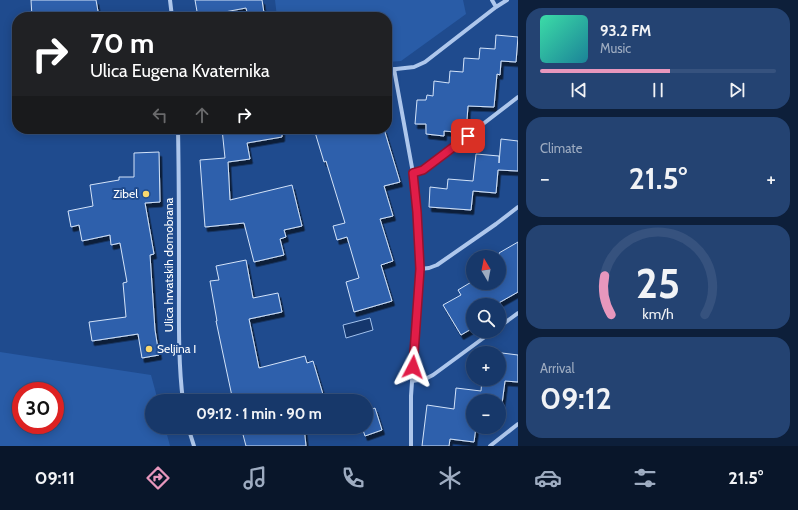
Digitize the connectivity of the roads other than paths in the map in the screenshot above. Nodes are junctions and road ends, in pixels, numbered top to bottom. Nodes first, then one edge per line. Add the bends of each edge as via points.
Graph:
1 (170, 0) edge
2 (492, 0) edge
3 (507, 0) edge
4 (496, 7) junction
5 (171, 12) edge
6 (394, 69) joint
7 (518, 97) edge
8 (178, 134) edge
9 (413, 173) junction
10 (518, 207) edge
11 (420, 269) junction
12 (518, 313) edge
13 (506, 322) edge
14 (483, 338) edge
15 (412, 381) junction
16 (182, 394) edge
17 (518, 424) edge
18 (190, 434) edge
19 (194, 446) edge
20 (411, 446) edge
21 (490, 446) edge

1 - 5 street
2 - 4 street
3 - 4 street
4 - 6 street via 425,62 414,67
6 - 9 street
7 - 9 street via 423,170
8 - 16 street, Ulica hrvatskih domobrana
9 - 11 street
10 - 11 street via 437,265
11 - 15 street
12 - 13 street
14 - 15 street via 433,375
15 - 20 street
17 - 21 street
18 - 19 street

